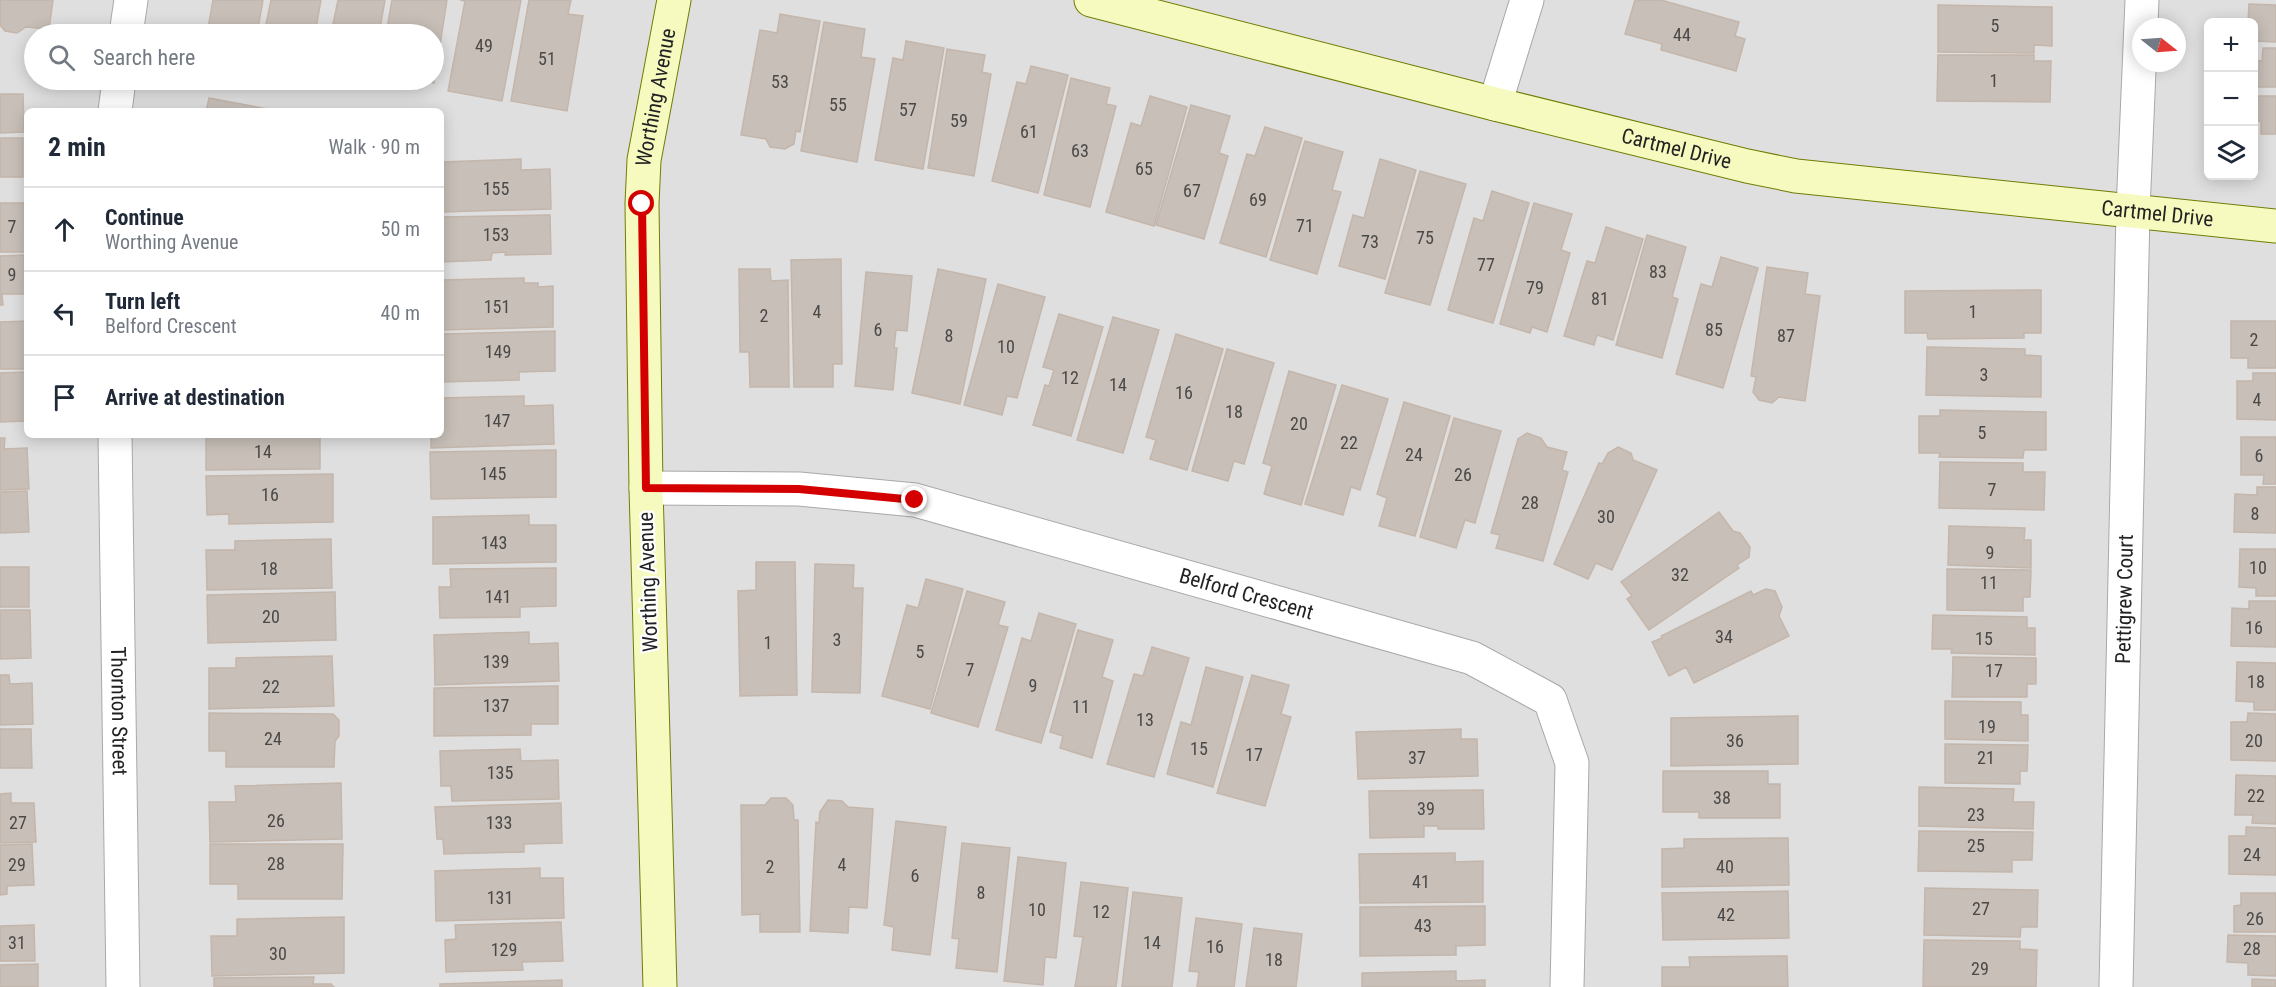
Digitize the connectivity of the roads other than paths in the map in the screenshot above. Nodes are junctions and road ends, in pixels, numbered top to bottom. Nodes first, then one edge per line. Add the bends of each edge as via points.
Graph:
1 (131, 0) edge
2 (674, 0) edge
3 (1090, 0) edge
4 (1527, 0) edge
5 (2142, 0) edge
6 (127, 24) edge
7 (118, 90) edge
8 (1495, 104) junction
9 (115, 108) edge
10 (2133, 211) junction
11 (2276, 226) edge
12 (115, 438) edge
13 (646, 488) junction
14 (123, 987) edge
15 (660, 987) edge
16 (1567, 987) edge
17 (2116, 987) edge

1 - 6 street
2 - 13 street, Worthing Avenue via 644,160
3 - 8 street, Cartmel Drive
4 - 8 street
5 - 10 street, Pettigrew Court
7 - 9 street
8 - 10 street, Cartmel Drive via 1796,176
10 - 11 street, Cartmel Drive
10 - 17 street, Pettigrew Court
12 - 14 street, Thornton Street
13 - 15 street, Worthing Avenue
13 - 16 street, Belford Crescent via 799,489 915,500 1472,658 1550,700 1572,763

